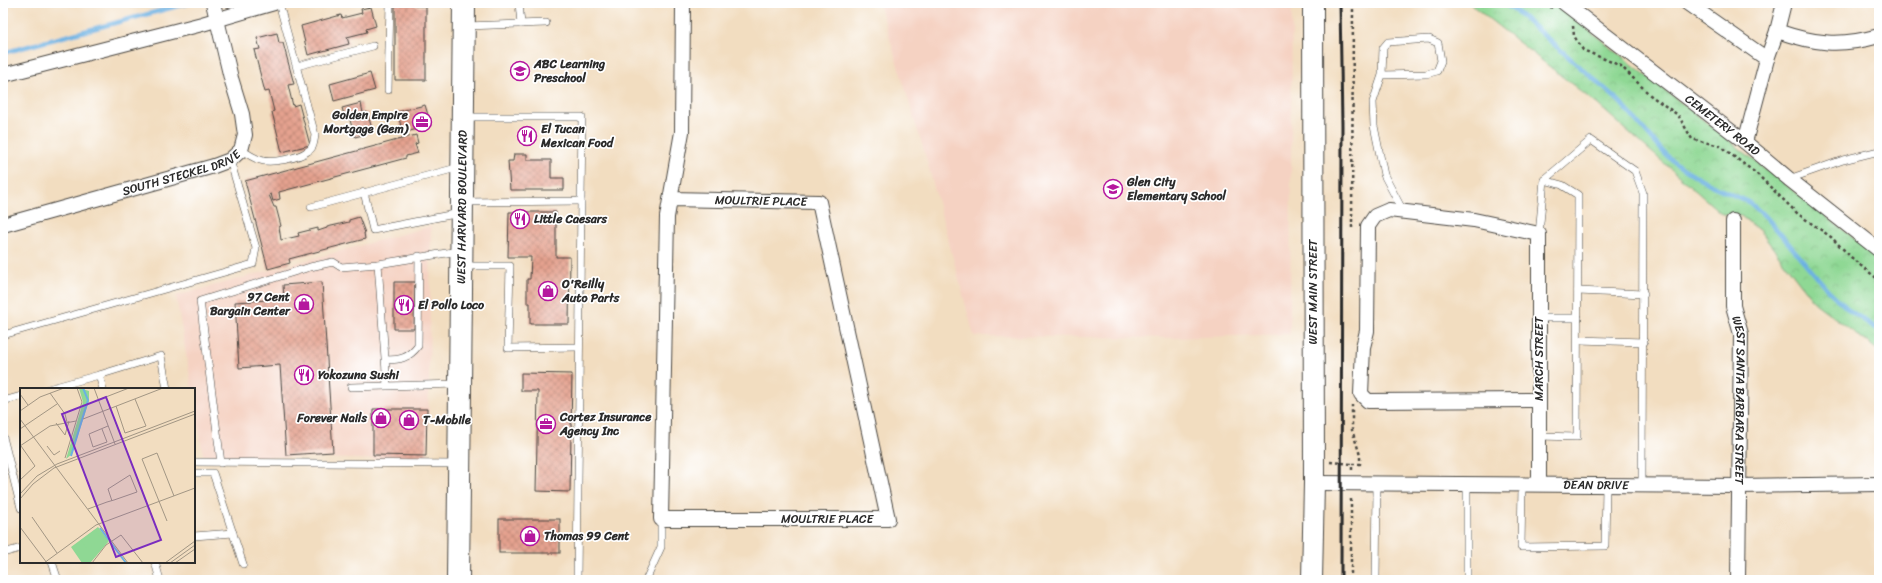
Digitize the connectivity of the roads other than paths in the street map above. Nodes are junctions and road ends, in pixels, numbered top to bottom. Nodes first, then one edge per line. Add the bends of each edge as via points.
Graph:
1 (213, 3) edge
2 (274, 3) edge
3 (279, 3) edge
4 (390, 3) edge
5 (464, 3) edge
6 (519, 3) edge
7 (682, 3) edge
8 (1313, 3) edge
9 (1686, 3) edge
10 (1784, 3) edge
11 (1560, 7) edge
12 (217, 19) junction
13 (546, 23) dead end
14 (521, 24) junction
15 (463, 26) junction
16 (1777, 31) junction
17 (1879, 36) edge
18 (373, 46) dead end
19 (1767, 59) junction
20 (297, 66) junction
21 (3, 75) edge
22 (1382, 75) junction
23 (388, 90) dead end
24 (463, 117) junction
25 (1745, 142) junction
26 (240, 150) junction
27 (1879, 151) edge
28 (230, 160) junction
29 (462, 166) junction
30 (1788, 179) junction
31 (1544, 180) junction
32 (364, 192) junction
33 (670, 199) junction
34 (581, 201) junction
35 (311, 207) dead end
36 (462, 207) junction
37 (1403, 211) junction
38 (1733, 221) dead end
39 (3, 225) edge
40 (1539, 234) junction
41 (1879, 250) edge
42 (418, 256) junction
43 (462, 258) junction
44 (378, 264) junction
45 (1578, 291) junction
46 (1644, 294) junction
47 (1538, 318) junction
48 (1578, 318) junction
49 (3, 335) edge
50 (1578, 340) junction
51 (1644, 342) junction
52 (579, 347) junction
53 (386, 360) junction
54 (99, 375) junction
55 (387, 384) junction
56 (460, 384) junction
57 (351, 387) dead end
58 (52, 388) edge
59 (103, 388) edge
60 (167, 388) edge
61 (20, 396) edge
62 (1539, 400) junction
63 (3, 401) edge
64 (1539, 436) junction
65 (3, 437) edge
66 (195, 462) edge
67 (220, 463) junction
68 (460, 464) junction
69 (195, 473) edge
70 (1314, 483) junction
71 (1377, 484) junction
72 (1467, 484) junction
73 (1539, 484) junction
74 (1642, 484) junction
75 (1879, 484) edge
76 (1522, 485) junction
77 (1606, 485) junction
78 (1740, 486) junction
79 (20, 504) edge
80 (662, 519) junction
81 (233, 533) junction
82 (195, 536) edge
83 (20, 548) edge
84 (3, 553) edge
85 (52, 563) edge
86 (154, 563) edge
87 (243, 564) dead end
88 (58, 580) edge
89 (160, 580) edge
90 (458, 580) edge
91 (577, 580) edge
92 (646, 580) edge
93 (1312, 580) edge
94 (1376, 580) edge
95 (1467, 580) edge
96 (1738, 580) edge

1 - 12 street, SOUTH STECKEL DRIVE
2 - 12 street
3 - 20 lane
4 - 23 lane
5 - 15 main road, WEST HARVARD BOULEVARD
6 - 14 lane
7 - 33 street via 682,132
8 - 70 street, WEST MAIN STREET
9 - 19 street
10 - 16 street
11 - 25 street, CEMETERY ROAD
12 - 21 street
12 - 26 street, SOUTH STECKEL DRIVE via 242,114 245,135
13 - 14 lane
14 - 15 lane
15 - 24 main road, WEST HARVARD BOULEVARD
16 - 17 street via 1800,39 1840,44
16 - 19 street
18 - 20 lane
19 - 25 street
20 - 26 lane via 315,135 314,145 309,151 272,161 261,160
22 - 22 lane via 1383,48 1388,42 1429,39 1438,43 1441,61 1436,71 1426,74
22 - 37 lane via 1373,102 1374,126 1384,175
24 - 29 main road, WEST HARVARD BOULEVARD
24 - 34 lane via 582,117
25 - 30 street, CEMETERY ROAD
26 - 28 street, SOUTH STECKEL DRIVE
27 - 30 lane
28 - 39 street, SOUTH STECKEL DRIVE
28 - 49 lane via 256,248 253,264
29 - 32 lane
29 - 36 main road, WEST HARVARD BOULEVARD
30 - 41 street, CEMETERY ROAD
31 - 40 lane
31 - 45 lane via 1562,185 1578,195
31 - 46 lane via 1592,140 1635,171 1643,193
32 - 35 lane
32 - 36 lane via 373,230
33 - 80 street via 667,217
33 - 80 street, MOULTRIE PLACE via 819,202 888,519
34 - 36 lane
34 - 52 lane
36 - 43 main road, WEST HARVARD BOULEVARD
37 - 40 street via 1474,220
37 - 62 street via 1389,210 1375,216 1368,226 1367,331 1363,347 1361,394 1363,398 1368,401
38 - 78 street, WEST SANTA BARBARA STREET via 1733,306 1741,334
40 - 47 street, MARCH STREET
42 - 43 lane
42 - 44 lane
42 - 53 lane via 418,346 407,357
43 - 52 lane via 510,266 508,348
43 - 56 main road, WEST HARVARD BOULEVARD
44 - 53 lane
44 - 67 lane via 341,267 333,262 200,301
45 - 46 lane
45 - 48 lane
46 - 51 lane
47 - 48 lane
47 - 62 street, MARCH STREET
48 - 50 lane
50 - 51 lane
50 - 64 lane via 1577,437
51 - 74 lane
52 - 91 lane
53 - 55 lane
54 - 58 lane
54 - 59 lane
54 - 60 lane via 161,356
55 - 56 lane
55 - 57 lane
56 - 68 main road, WEST HARVARD BOULEVARD
61 - 63 lane
62 - 64 street, MARCH STREET
64 - 73 street, MARCH STREET
65 - 79 lane
66 - 67 lane
67 - 68 lane
68 - 90 main road, WEST HARVARD BOULEVARD
69 - 81 lane via 213,473
70 - 71 street, DEAN DRIVE
70 - 93 street, WEST MAIN STREET
71 - 72 street, DEAN DRIVE
71 - 94 lane
72 - 76 street, DEAN DRIVE
72 - 95 lane
73 - 76 street, DEAN DRIVE
73 - 77 street, DEAN DRIVE
74 - 77 street, DEAN DRIVE
74 - 78 street, DEAN DRIVE
75 - 78 street, DEAN DRIVE
76 - 77 lane via 1521,547 1605,546
78 - 96 street, WEST SANTA BARBARA STREET
80 - 92 lane via 661,547
81 - 82 lane
81 - 87 lane
83 - 84 lane
85 - 88 lane
86 - 89 lane

